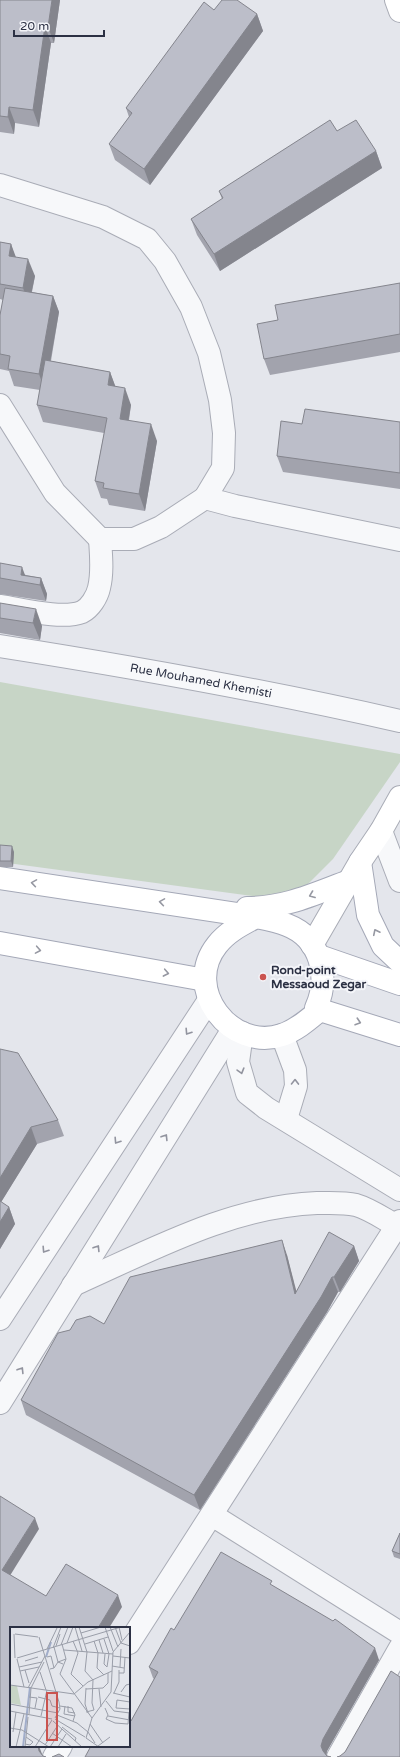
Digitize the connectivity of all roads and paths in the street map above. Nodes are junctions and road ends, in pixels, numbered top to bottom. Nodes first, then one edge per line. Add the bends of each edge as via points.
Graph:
1 (0, 185) edge
2 (0, 405) edge
3 (205, 498) junction
4 (100, 539) junction
5 (400, 540) edge
6 (0, 606) edge
7 (0, 646) edge
8 (400, 721) edge
9 (400, 797) edge
10 (381, 831) junction
11 (360, 862) junction
12 (0, 878) edge
13 (349, 881) junction
14 (400, 881) edge
15 (196, 908) junction
16 (256, 917) junction
17 (0, 943) edge
18 (316, 951) junction
19 (400, 962) edge
20 (400, 984) edge
21 (207, 990) junction
22 (320, 1010) junction
23 (237, 1031) junction
24 (282, 1035) junction
25 (400, 1035) edge
26 (286, 1119) junction
27 (400, 1190) edge
28 (398, 1224) edge
29 (73, 1285) junction
30 (0, 1319) edge
31 (0, 1403) edge
32 (212, 1516) junction
33 (400, 1633) edge
34 (130, 1641) edge
35 (400, 1648) edge
36 (61, 1747) edge
37 (54, 1757) edge
38 (338, 1757) edge

1 - 3 street via 103,217 147,239 166,261 191,307 209,353 220,400 224,433 223,468
2 - 4 street via 55,493
3 - 4 street via 161,526 134,538
3 - 5 street
4 - 6 street via 99,587 96,599 83,612 65,616
7 - 8 street, Rue Mouhamed Khemisti via 304,699
9 - 10 main road
10 - 11 main road
10 - 14 street
11 - 13 main road
19 -> 11 main road via 384,946 368,915
15 -> 12 main road
13 -> 15 main road via 296,901 267,908
13 - 18 main road
15 - 16 main road
16 - 18 main road via 287,925 301,933
16 - 21 main road via 226,934 216,946 208,961
17 -> 21 main road
18 - 20 main road
18 - 22 main road via 323,977 316,1008
21 - 23 main road via 222,1019
21 -> 30 street
22 - 24 main road via 300,1026
22 -> 25 main road
23 - 24 main road via 262,1038
23 -> 26 street via 238,1062 247,1093
29 -> 23 street
26 -> 24 street via 296,1086 295,1070
26 - 27 street
28 - 29 street via 357,1206 334,1202 270,1208 238,1215 184,1236
28 - 32 street
31 -> 29 street
32 - 33 street
32 - 34 street
35 - 38 street
36 - 37 street

